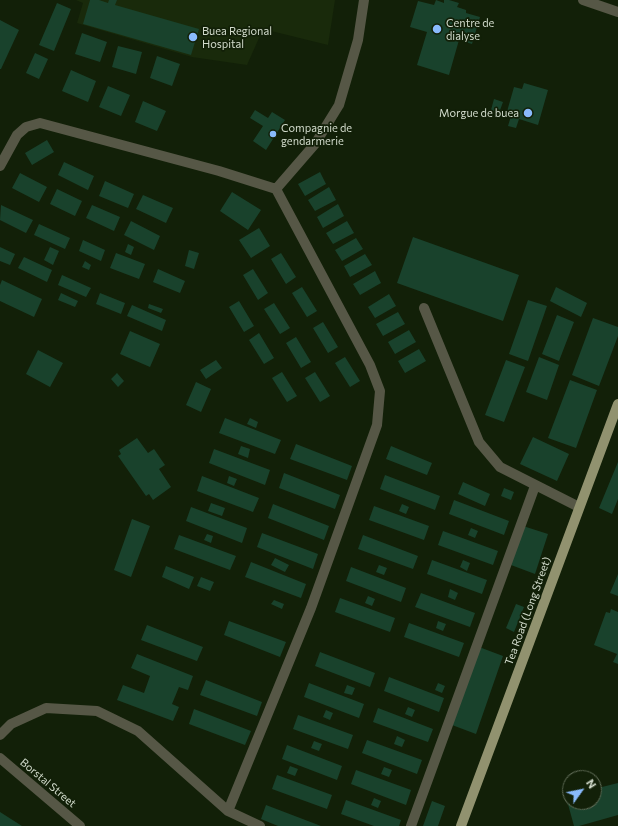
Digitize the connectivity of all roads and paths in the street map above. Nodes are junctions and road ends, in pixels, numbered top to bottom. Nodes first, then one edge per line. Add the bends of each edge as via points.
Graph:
1 (364, 0) edge
2 (583, 0) edge
3 (597, 2) edge
4 (618, 12) edge
5 (0, 166) edge
6 (276, 189) junction
7 (424, 308) dead end
8 (618, 404) edge
9 (535, 486) junction
10 (579, 507) junction
11 (0, 735) edge
12 (0, 758) edge
13 (228, 811) junction
14 (80, 826) edge
15 (260, 826) edge
16 (411, 826) edge
17 (461, 826) edge

1 - 6 street via 358,40 339,105 315,144
2 - 3 street
3 - 4 street
5 - 6 street via 17,135 26,127 40,123
6 - 13 street via 370,365 380,391 378,424 311,608
7 - 9 street via 479,442 500,467
8 - 10 main road, Tea Road (Long Street)
9 - 10 street
9 - 16 street
10 - 17 main road, Tea Road (Long Street)
11 - 13 street via 11,724 46,708 97,711 138,731
12 - 14 street, Borstal Street
13 - 15 street

